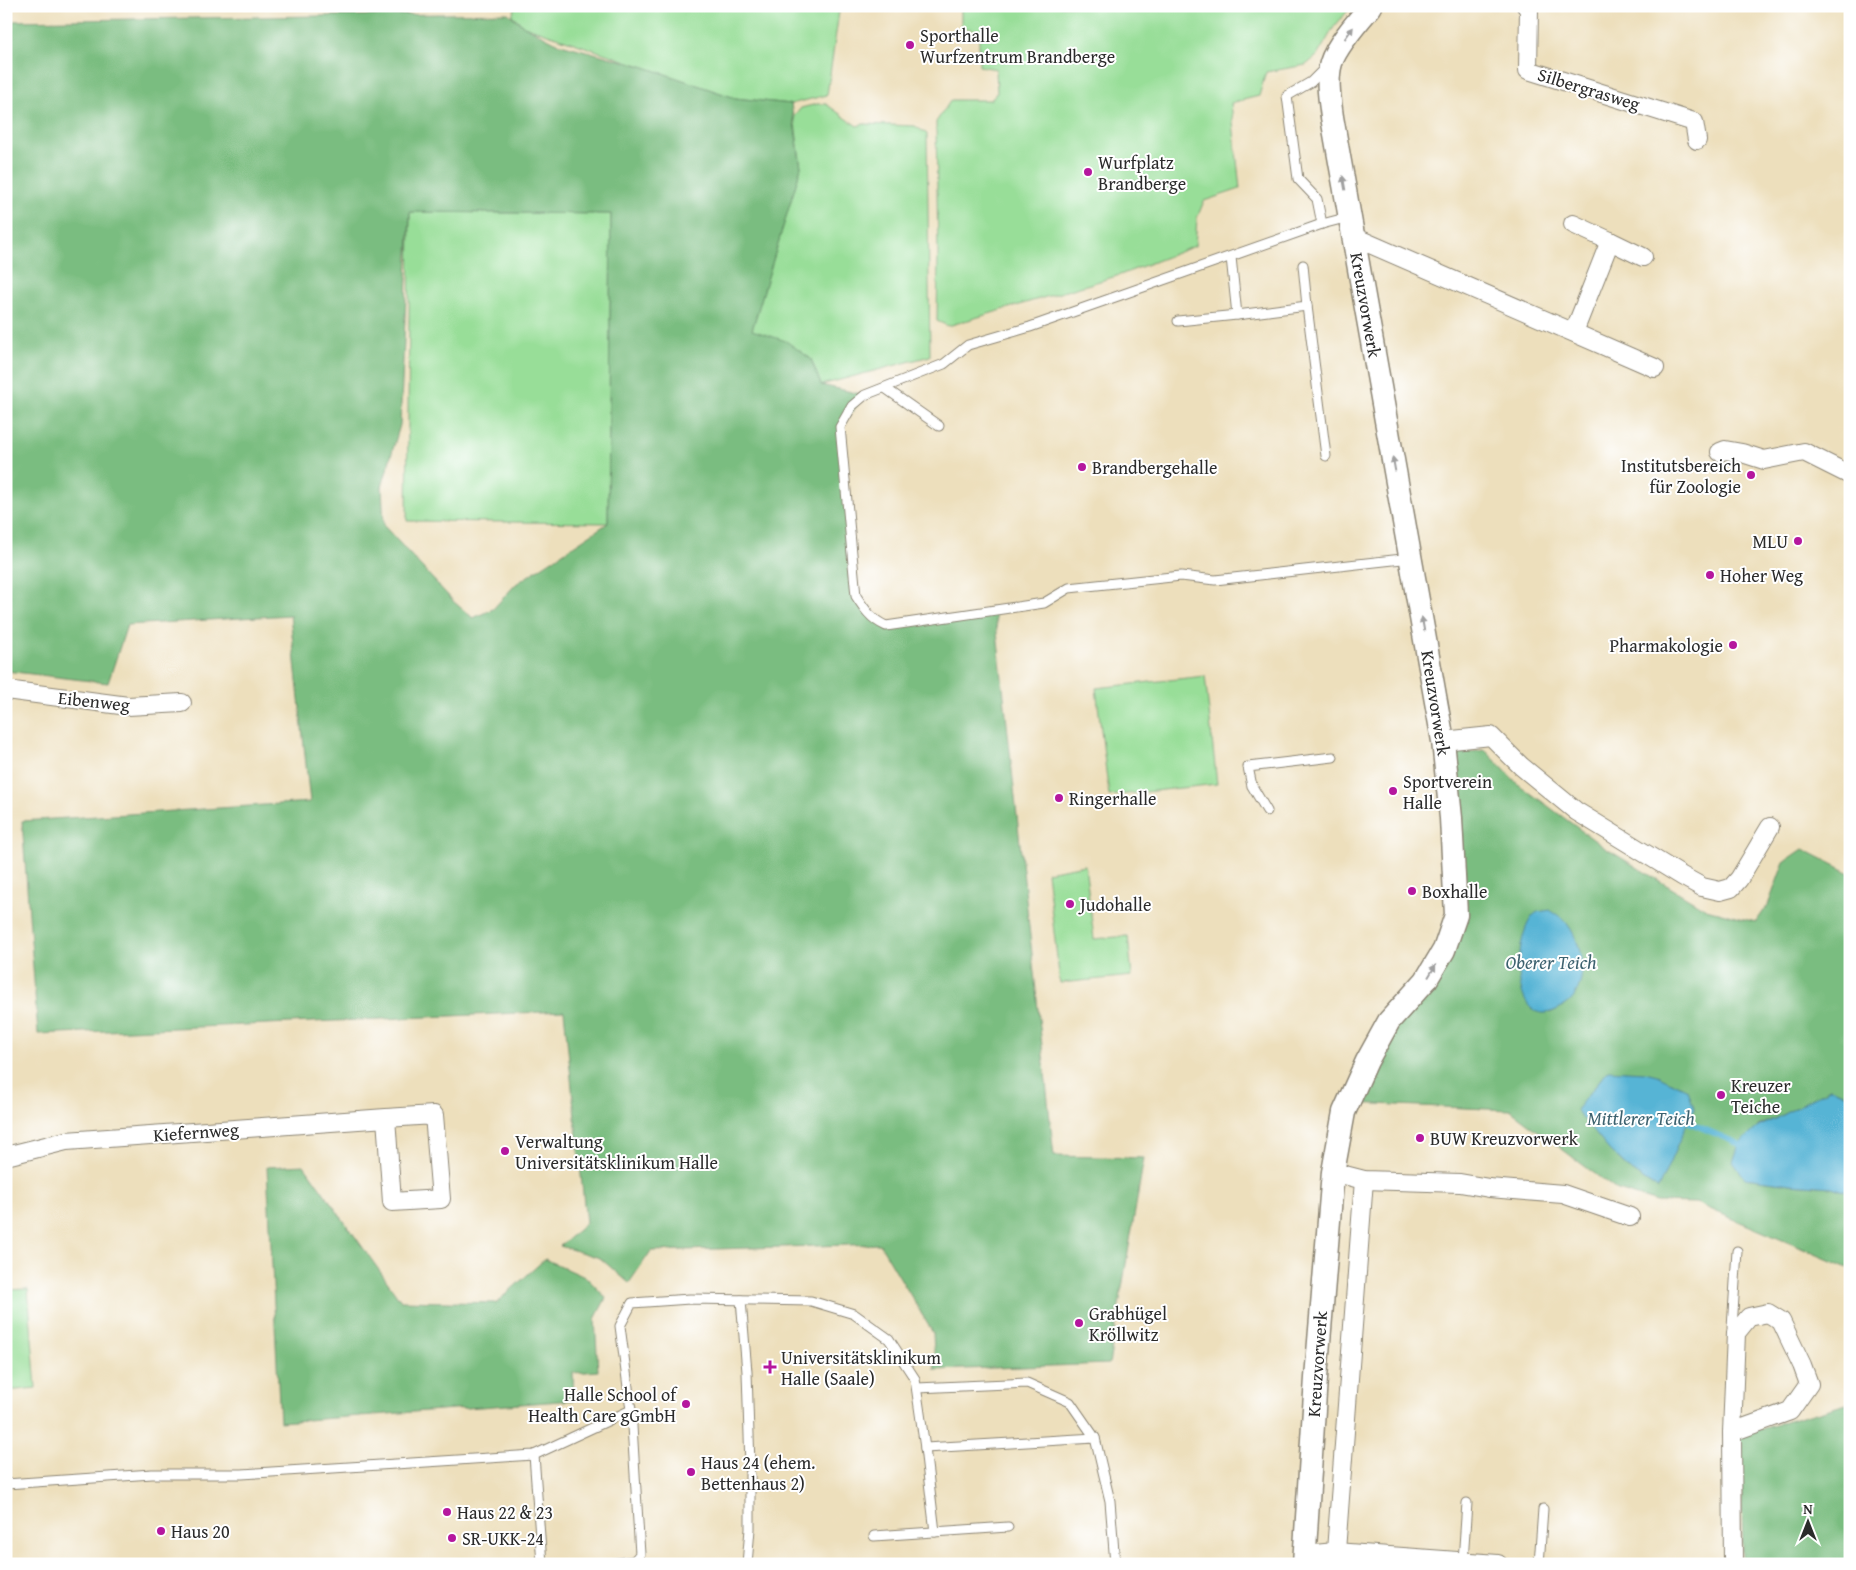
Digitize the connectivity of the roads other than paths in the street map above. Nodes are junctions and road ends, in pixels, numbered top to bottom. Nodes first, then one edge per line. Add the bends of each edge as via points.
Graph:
1 (1371, 6) edge
2 (1526, 6) edge
3 (1331, 63) junction
4 (1697, 140) dead end
5 (1322, 224) junction
6 (1573, 224) dead end
7 (1352, 227) junction
8 (1610, 241) junction
9 (1231, 257) junction
10 (1643, 257) dead end
11 (1303, 265) dead end
12 (1307, 306) junction
13 (1237, 314) junction
14 (1178, 321) dead end
15 (1574, 332) junction
16 (1655, 368) dead end
17 (885, 388) junction
18 (939, 426) dead end
19 (1720, 452) dead end
20 (1326, 456) dead end
21 (1850, 475) edge
22 (1411, 558) junction
23 (6, 690) edge
24 (182, 703) dead end
25 (1443, 741) junction
26 (1333, 757) dead end
27 (1268, 811) dead end
28 (1770, 827) dead end
29 (386, 1118) junction
30 (6, 1156) edge
31 (1333, 1172) junction
32 (1364, 1180) junction
33 (1630, 1217) dead end
34 (1737, 1251) dead end
35 (741, 1300) junction
36 (1736, 1333) junction
37 (917, 1388) junction
38 (630, 1410) junction
39 (1732, 1432) junction
40 (1095, 1438) junction
41 (925, 1448) junction
42 (534, 1455) junction
43 (6, 1484) edge
44 (1467, 1503) dead end
45 (1543, 1509) dead end
46 (1008, 1527) dead end
47 (935, 1532) junction
48 (874, 1536) dead end
49 (1335, 1558) edge
50 (1304, 1560) edge
51 (1463, 1561) junction
52 (542, 1564) edge
53 (609, 1564) edge
54 (747, 1564) edge
55 (1115, 1564) edge
56 (1498, 1564) edge
57 (1539, 1564) edge
58 (1733, 1564) edge

3 -> 1 street, Kreuzvorwerk via 1347,34
2 - 4 street, Silbergrasweg via 1529,9 1528,70 1694,122
3 - 5 lane via 1311,82 1287,96 1298,179 1317,198
7 -> 3 street, Kreuzvorwerk via 1332,117
5 - 7 lane
5 - 9 lane
6 - 8 street
7 - 15 street, Kreuzvorwerk
22 -> 7 street, Kreuzvorwerk
8 - 10 street
8 - 15 street
9 - 13 lane
9 - 17 lane via 1030,327 968,345 944,364
11 - 12 lane
12 - 13 lane
12 - 20 lane
13 - 14 lane
15 - 16 street, Kreuzvorwerk
17 - 18 lane
17 - 22 lane via 865,395 852,406 840,427 856,596 865,612 886,626 1044,603 1069,588 1181,576 1215,580
19 - 21 street via 1742,453 1764,460 1804,452
25 -> 22 street, Kreuzvorwerk
23 - 24 street, Eibenweg via 128,706
25 - 28 street via 1491,736 1520,766 1576,811 1682,876 1711,890 1731,888 1736,883
31 -> 25 street, Kreuzvorwerk via 1344,1112 1367,1061 1389,1021 1426,980 1444,950 1456,915
26 - 27 lane via 1248,768 1252,786
29 - 29 street, Kiefernweg via 434,1115 441,1199 392,1202
29 - 30 street, Kiefernweg via 66,1141
31 - 32 street
31 - 50 street, Kreuzvorwerk
32 - 33 street via 1460,1183 1563,1194
32 - 49 street, Kreuzvorwerk
34 - 36 lane via 1732,1328
35 - 37 lane via 811,1301 854,1314 889,1339 915,1379
35 - 38 lane via 632,1303 620,1326
35 - 54 lane via 750,1470
36 - 39 street
36 - 39 street via 1749,1317 1768,1313 1781,1321 1809,1384 1790,1411
37 - 40 lane via 1027,1382 1070,1402
37 - 41 lane
38 - 42 lane
38 - 53 lane via 640,1554 634,1561
39 - 58 street
40 - 41 lane
40 - 55 lane via 1110,1501
41 - 47 lane
42 - 43 lane via 242,1474 152,1474
42 - 52 lane
44 - 51 lane
45 - 57 lane
46 - 47 lane
47 - 48 lane
49 - 50 street, Kreuzvorwerk
49 - 51 street, Kreuzvorwerk
51 - 56 street, Kreuzvorwerk

